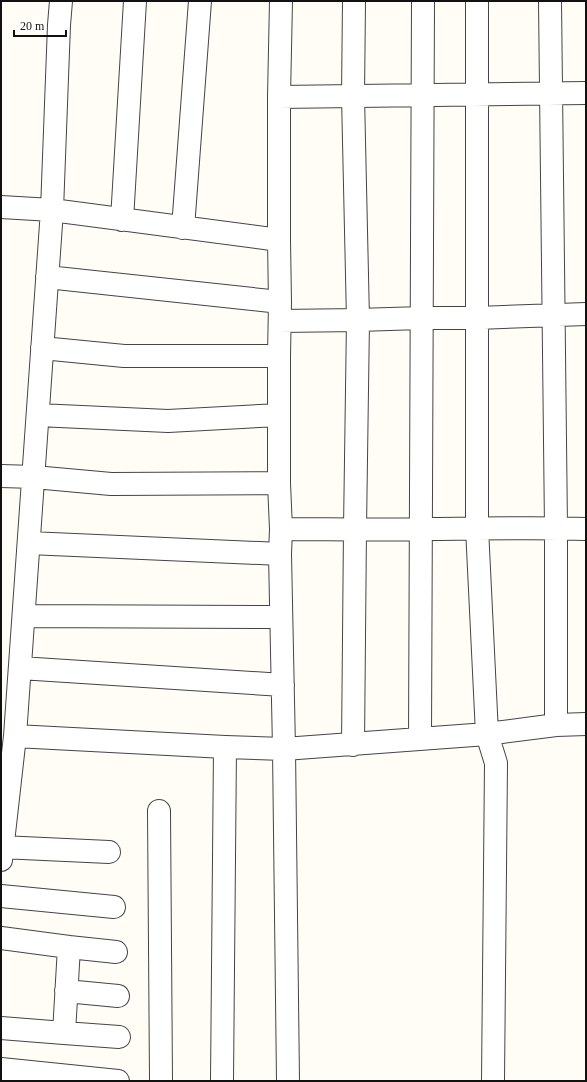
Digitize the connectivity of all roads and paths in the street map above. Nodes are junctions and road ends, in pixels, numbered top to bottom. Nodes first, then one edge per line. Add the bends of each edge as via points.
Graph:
1 (61, 1) edge
2 (135, 1) edge
3 (200, 1) edge
4 (282, 1) edge
5 (354, 1) edge
6 (423, 1) edge
7 (477, 1) edge
8 (550, 1) edge
9 (551, 94) junction
10 (586, 94) edge
11 (477, 95) junction
12 (353, 96) junction
13 (423, 96) junction
14 (279, 97) junction
15 (1, 207) edge
16 (52, 210) junction
17 (122, 220) junction
18 (183, 228) junction
19 (279, 240) junction
20 (47, 278) junction
21 (280, 311) junction
22 (586, 314) edge
23 (554, 315) junction
24 (421, 318) junction
25 (477, 318) junction
26 (358, 320) junction
27 (42, 348) junction
28 (279, 356) junction
29 (38, 415) junction
30 (279, 415) junction
31 (1, 476) edge
32 (34, 477) junction
33 (279, 483) junction
34 (477, 528) junction
35 (556, 528) junction
36 (281, 529) junction
37 (355, 529) junction
38 (421, 529) junction
39 (586, 529) edge
40 (29, 543) junction
41 (280, 554) junction
42 (24, 616) junction
43 (281, 617) junction
44 (20, 668) junction
45 (283, 685) junction
46 (556, 724) junction
47 (586, 724) edge
48 (487, 734) junction
49 (15, 736) junction
50 (420, 739) junction
51 (353, 745) junction
52 (225, 747) junction
53 (284, 750) junction
54 (159, 812) dead end
55 (1, 851) edge
56 (109, 852) dead end
57 (1, 896) edge
58 (114, 907) dead end
59 (1, 938) edge
60 (69, 947) junction
61 (116, 952) dead end
62 (66, 991) junction
63 (118, 996) dead end
64 (1, 1028) edge
65 (64, 1033) junction
66 (119, 1037) dead end
67 (1, 1070) edge
68 (118, 1081) edge
69 (161, 1081) edge
70 (222, 1081) edge
71 (288, 1081) edge
72 (493, 1081) edge

1 - 16 street
2 - 17 street
3 - 18 street
4 - 14 street
5 - 12 street
6 - 13 street
7 - 11 street
8 - 9 street
9 - 10 street
9 - 11 street
9 - 23 street
11 - 13 street
11 - 25 street
12 - 13 street
12 - 14 street
12 - 26 street
13 - 24 street
14 - 19 street
15 - 16 street
16 - 17 street
16 - 20 street
17 - 18 street
18 - 19 street
19 - 21 street
20 - 21 street
20 - 27 street
21 - 26 street
21 - 28 street
22 - 23 street
23 - 25 street
23 - 35 street
24 - 25 street
24 - 26 street
24 - 38 street
25 - 34 street
26 - 37 street
27 - 28 street via 124,356
27 - 29 street
28 - 30 street
29 - 30 street via 168,421
29 - 32 street
30 - 33 street
31 - 32 street
32 - 33 street via 111,484
32 - 40 street
33 - 36 street
34 - 35 street
34 - 38 street
34 - 48 street
35 - 39 street
35 - 46 street
36 - 37 street
36 - 41 street
37 - 38 street
37 - 51 street
38 - 50 street
40 - 41 street
40 - 42 street
41 - 43 street
42 - 43 street
42 - 44 street
43 - 45 street
44 - 45 street
44 - 49 street
45 - 53 street
46 - 47 street
46 - 48 street
48 - 50 street
48 - 72 street via 496,763
49 - 52 street
49 - 55 street
50 - 51 street
51 - 53 street
52 - 53 street
52 - 70 street
53 - 71 street
54 - 69 street
55 - 56 street
57 - 58 street
59 - 60 street
60 - 61 street
60 - 62 street
62 - 63 street
62 - 65 street
64 - 65 street
65 - 66 street
67 - 68 street

